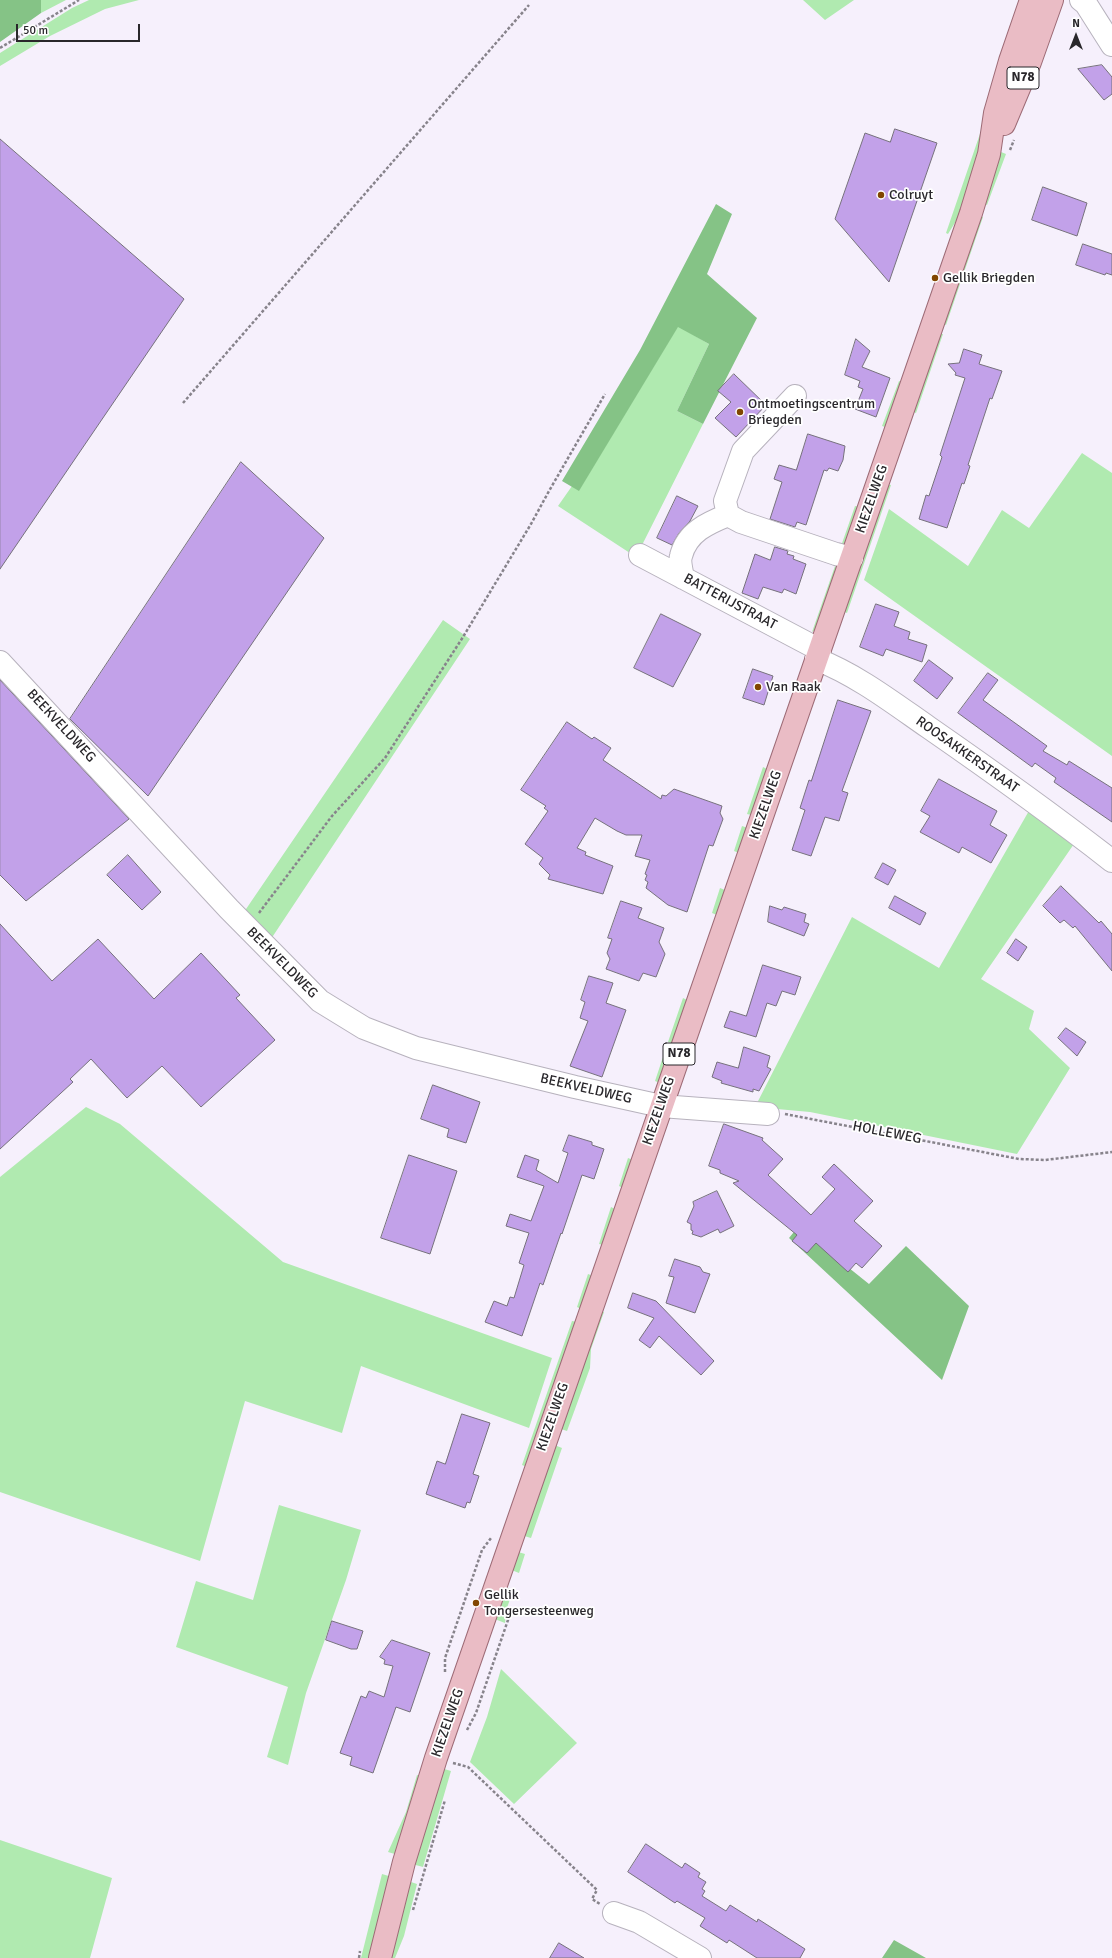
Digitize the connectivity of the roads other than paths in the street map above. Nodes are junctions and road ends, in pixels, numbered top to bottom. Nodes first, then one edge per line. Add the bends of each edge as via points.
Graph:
1 (1031, 0) edge
2 (1052, 0) edge
3 (1081, 0) edge
4 (1112, 45) edge
5 (989, 154) junction
6 (795, 396) dead end
7 (728, 515) junction
8 (640, 555) dead end
9 (852, 558) junction
10 (683, 578) junction
11 (818, 655) junction
12 (0, 662) edge
13 (1112, 860) edge
14 (660, 1106) junction
15 (768, 1114) road end
16 (614, 1913) road end
17 (380, 1958) edge
18 (700, 1958) edge

1 - 5 main road, KIEZELWEG / N78 via 997,106
2 - 5 main road, KIEZELWEG / N78 via 1008,118
3 - 4 street
5 - 9 main road, KIEZELWEG / N78
6 - 7 street via 743,451 725,501
7 - 9 street via 741,522
7 - 10 street via 710,522 691,536 681,557
8 - 10 street, BATTERIJSTRAAT
9 - 11 main road, KIEZELWEG / N78
10 - 11 street, BATTERIJSTRAAT
11 - 13 street, ROOSAKKERSTRAAT via 967,754
11 - 14 main road, KIEZELWEG / N78
12 - 14 street, BEEKVELDWEG via 248,928 320,1001 364,1028 416,1048
14 - 15 street
14 - 17 main road, KIEZELWEG / N78 via 436,1758 404,1862
16 - 18 street via 639,1922

